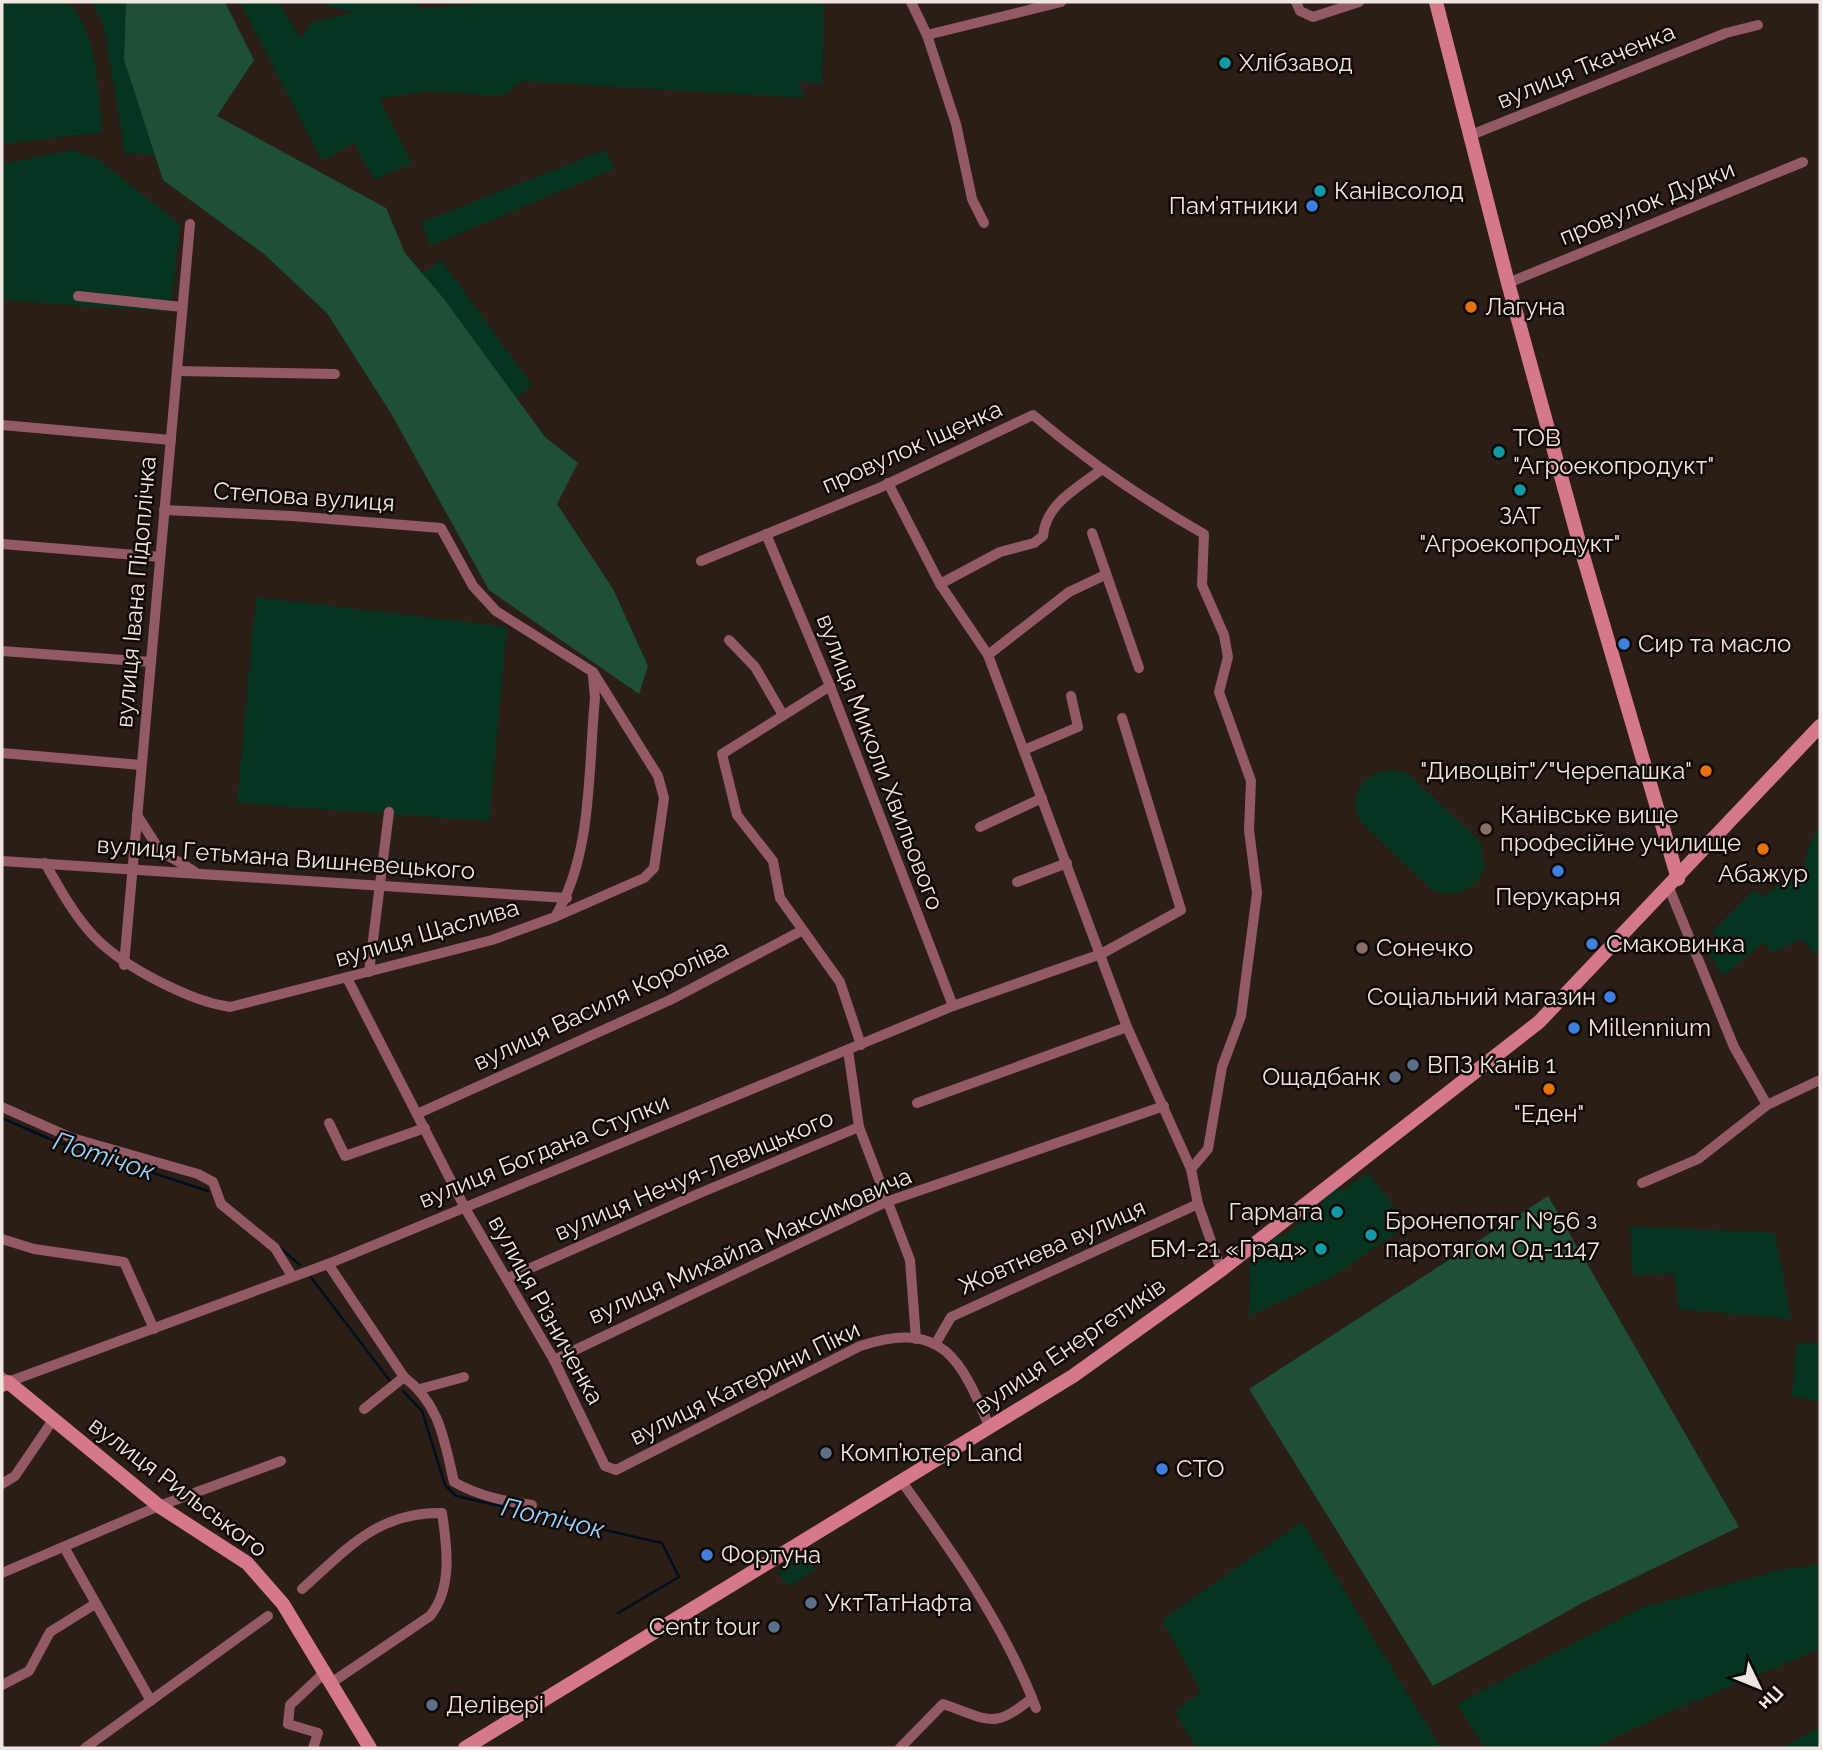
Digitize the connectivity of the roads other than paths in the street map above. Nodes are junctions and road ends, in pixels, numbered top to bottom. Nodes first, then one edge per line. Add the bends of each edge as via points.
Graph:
1 (911, 2) edge
2 (1062, 2) edge
3 (1296, 2) edge
4 (1359, 2) edge
5 (1436, 2) edge
6 (1758, 25) dead end
7 (926, 35) junction
8 (1471, 135) junction
9 (1803, 162) dead end
10 (984, 223) dead end
11 (190, 224) dead end
12 (1507, 283) junction
13 (78, 296) dead end
14 (182, 307) junction
15 (177, 371) junction
16 (335, 374) dead end
17 (2, 425) edge
18 (170, 440) junction
19 (1102, 469) junction
20 (888, 483) junction
21 (164, 510) junction
22 (1092, 533) dead end
23 (766, 534) junction
24 (2, 544) edge
25 (160, 557) junction
26 (701, 561) dead end
27 (1105, 575) junction
28 (940, 584) junction
29 (729, 640) dead end
30 (2, 651) edge
31 (988, 654) junction
32 (151, 662) junction
33 (1139, 668) dead end
34 (593, 672) junction
35 (830, 685) junction
36 (1071, 696) dead end
37 (783, 715) junction
38 (1122, 718) dead end
39 (1820, 726) edge
40 (1024, 750) junction
41 (2, 753) edge
42 (141, 765) junction
43 (1042, 798) junction
44 (389, 812) dead end
45 (137, 815) junction
46 (980, 827) dead end
47 (2, 861) edge
48 (45, 863) junction
49 (1067, 863) junction
50 (135, 868) junction
51 (198, 873) junction
52 (1017, 882) dead end
53 (1673, 884) junction
54 (377, 887) junction
55 (566, 898) junction
56 (555, 917) junction
57 (801, 931) junction
58 (1101, 954) junction
59 (124, 965) junction
60 (369, 972) junction
61 (346, 978) junction
62 (953, 1006) junction
63 (1127, 1027) junction
64 (861, 1045) junction
65 (848, 1050) junction
66 (1820, 1080) edge
67 (917, 1103) dead end
68 (1767, 1105) junction
69 (1164, 1106) junction
70 (2, 1107) edge
71 (417, 1114) junction
72 (329, 1124) dead end
73 (859, 1127) junction
74 (425, 1128) junction
75 (1191, 1169) junction
76 (1642, 1182) dead end
77 (886, 1202) junction
78 (1198, 1204) junction
79 (465, 1208) junction
80 (2, 1239) edge
81 (328, 1264) junction
82 (1221, 1270) junction
83 (292, 1276) junction
84 (508, 1278) junction
85 (154, 1329) junction
86 (916, 1339) junction
87 (936, 1343) junction
88 (554, 1360) junction
89 (404, 1377) junction
90 (464, 1377) dead end
91 (4, 1381) edge
92 (419, 1389) junction
93 (364, 1409) dead end
94 (52, 1420) junction
95 (990, 1428) junction
96 (281, 1461) dead end
97 (616, 1470) joint
98 (902, 1482) junction
99 (2, 1484) edge
100 (532, 1505) dead end
101 (159, 1506) junction
102 (64, 1547) junction
103 (2, 1573) edge
104 (302, 1589) dead end
105 (95, 1604) junction
106 (268, 1616) dead end
107 (327, 1678) junction
108 (2, 1685) edge
109 (151, 1701) junction
110 (85, 1748) edge
111 (313, 1748) edge
112 (370, 1748) edge
113 (465, 1748) edge
114 (900, 1748) edge

1 - 7 street
2 - 7 street
3 - 4 street via 1300,11 1313,17
5 - 8 main road
6 - 8 street, вулиця Ткаченка via 1726,33
7 - 10 street via 956,124 972,199
8 - 12 main road
9 - 12 street, провулок Дудки
11 - 14 street, вулиця Івана Підоплічка
12 - 53 main road
13 - 14 street
14 - 15 street, вулиця Івана Підоплічка
15 - 16 street
15 - 18 street, вулиця Івана Підоплічка
17 - 18 street
18 - 21 street, вулиця Івана Підоплічка
19 - 20 street, провулок Іщенка via 1033,415
19 - 28 street via 1051,509 1043,536 1034,543 1000,552
19 - 75 street, провулок Іщенка via 1204,534 1202,585 1224,635 1228,657 1219,692 1251,781 1249,830 1257,894 1250,960 1241,1016 1222,1067 1208,1149
20 - 23 street, провулок Іщенка
20 - 28 street
21 - 25 street, вулиця Івана Підоплічка
21 - 34 street, Степова вулиця via 441,528 473,586 496,611
22 - 27 street
23 - 26 street, провулок Іщенка
23 - 35 street, вулиця Миколи Хвильового
24 - 25 street
25 - 32 street, вулиця Івана Підоплічка
27 - 31 street via 1069,592
27 - 33 street
28 - 31 street
29 - 37 street via 755,667
30 - 32 street
31 - 40 street
32 - 42 street, вулиця Івана Підоплічка
34 - 55 street via 595,698 582,844
34 - 56 street, вулиця Щаслива via 658,776 664,799 654,869 644,878
35 - 37 street
35 - 62 street, вулиця Миколи Хвильового
36 - 40 street via 1078,727
37 - 57 street via 722,754 737,815 772,861 780,898
38 - 58 street, вулиця Богдана Ступки via 1181,910
39 - 53 main road, вулиця Енергетиків
40 - 43 street
41 - 42 street
42 - 45 street, вулиця Івана Підоплічка
43 - 46 street
43 - 49 street
44 - 54 street
45 - 50 street, вулиця Івана Підоплічка
45 - 51 street via 160,851
47 - 48 street, вулиця Гетьмана Вишневецького
48 - 50 street, вулиця Гетьмана Вишневецького
48 - 59 street, вулиця Щаслива via 76,915
49 - 52 street
49 - 58 street
50 - 51 street, вулиця Гетьмана Вишневецького
50 - 59 street, вулиця Івана Підоплічка
51 - 54 street, вулиця Гетьмана Вишневецького
53 - 68 street via 1734,1047
53 - 82 main road, вулиця Енергетиків via 1539,1022
54 - 55 street, вулиця Гетьмана Вишневецького
54 - 60 street
55 - 56 street
56 - 60 street, вулиця Щаслива via 492,940
57 - 64 street via 840,982
57 - 71 street, вулиця Василя Короліва via 670,1000
58 - 62 street, вулиця Богдана Ступки
58 - 63 street
59 - 61 street, вулиця Щаслива via 205,1003 230,1007
60 - 61 street, вулиця Щаслива
61 - 71 street, вулиця Різниченка
62 - 64 street, вулиця Богдана Ступки
63 - 67 street
63 - 69 street
64 - 65 street, вулиця Богдана Ступки
65 - 73 street
65 - 79 street, вулиця Богдана Ступки
66 - 68 street
68 - 76 street via 1698,1159
69 - 75 street
69 - 77 street, вулиця Михайла Максимовича
70 - 83 street via 72,1138 213,1182 221,1203 275,1248
71 - 74 street, вулиця Різниченка
72 - 74 street via 345,1156
73 - 77 street
73 - 84 street, вулиця Нечуя-Левицького
74 - 79 street, вулиця Різниченка
75 - 78 street
77 - 86 street via 910,1260
77 - 88 street, вулиця Михайла Максимовича
78 - 82 street
78 - 87 street, Жовтнева вулиця via 951,1317
79 - 81 street, вулиця Богдана Ступки
79 - 84 street, вулиця Різниченка
80 - 85 street via 34,1249 124,1262
81 - 83 street, вулиця Богдана Ступки
81 - 89 street
82 - 95 main road, вулиця Енергетиків via 1073,1376
83 - 85 street, вулиця Богдана Ступки
84 - 88 street, вулиця Різниченка
85 - 91 street, вулиця Богдана Ступки
86 - 87 street, вулиця Катерини Піки
86 - 97 street, вулиця Катерини Піки via 887,1337 860,1346
87 - 95 street via 959,1362
88 - 97 street, вулиця Різниченка via 605,1466
89 - 92 street
89 - 93 street
90 - 92 street
91 - 94 main road, вулиця Рильського
92 - 100 street via 432,1406 454,1482 500,1501
94 - 99 street via 15,1476
94 - 101 main road, вулиця Рильського
95 - 98 main road, вулиця Енергетиків
96 - 101 street
98 - 113 main road, вулиця Енергетиків
98 - 114 street via 978,1590 1034,1703 1010,1717 990,1720 943,1703
101 - 102 street
101 - 107 main road, вулиця Рильського via 247,1563 284,1604
102 - 103 street
102 - 105 street
104 - 107 street via 361,1536 385,1521 442,1513 448,1554 438,1606 430,1616
105 - 108 street via 50,1632 29,1671
105 - 109 street
106 - 109 street
107 - 111 street via 290,1705 288,1724 318,1733
107 - 112 main road, вулиця Рильського
109 - 110 street

